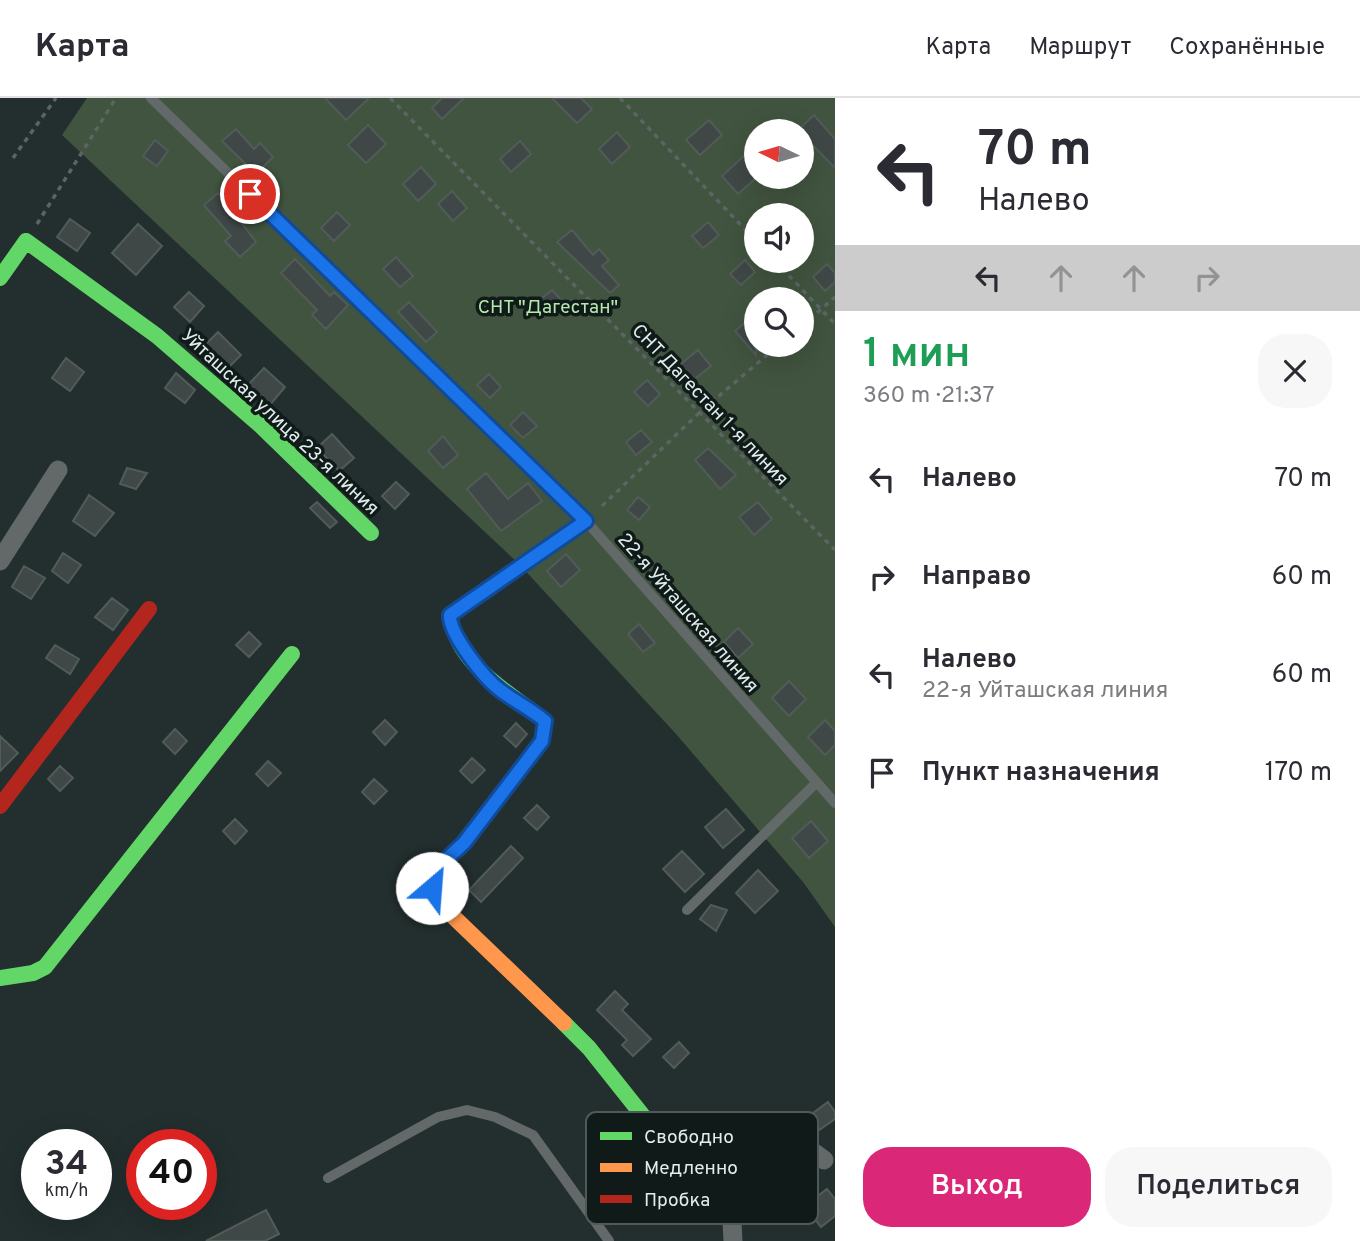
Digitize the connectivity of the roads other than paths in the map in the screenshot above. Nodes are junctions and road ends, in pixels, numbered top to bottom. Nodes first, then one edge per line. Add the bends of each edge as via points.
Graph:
1 (151, 98) edge
2 (0, 278) edge
3 (58, 470) dead end
4 (586, 521) junction
5 (371, 533) dead end
6 (0, 561) edge
7 (149, 608) dead end
8 (292, 654) dead end
9 (816, 783) junction
10 (835, 803) edge
11 (0, 807) edge
12 (687, 910) dead end
13 (0, 978) edge
14 (640, 1112) edge
15 (818, 1156) edge
16 (824, 1160) dead end
17 (328, 1178) dead end
18 (586, 1209) edge
19 (597, 1224) edge
20 (609, 1241) edge

1 - 4 lane, 22-я Уйташская линия
2 - 5 street, Уйташская улица 23-я линия via 26,241 157,336 261,426
3 - 6 street
4 - 9 lane, 22-я Уйташская линия
4 - 14 street via 450,615 456,637 498,688 545,721 546,730 464,843 437,868 432,888 437,901 589,1048
7 - 11 street
8 - 13 street via 45,967
9 - 10 lane, 22-я Уйташская линия
9 - 12 lane
15 - 16 street
17 - 18 lane via 438,1117 467,1110 533,1135
19 - 20 lane

